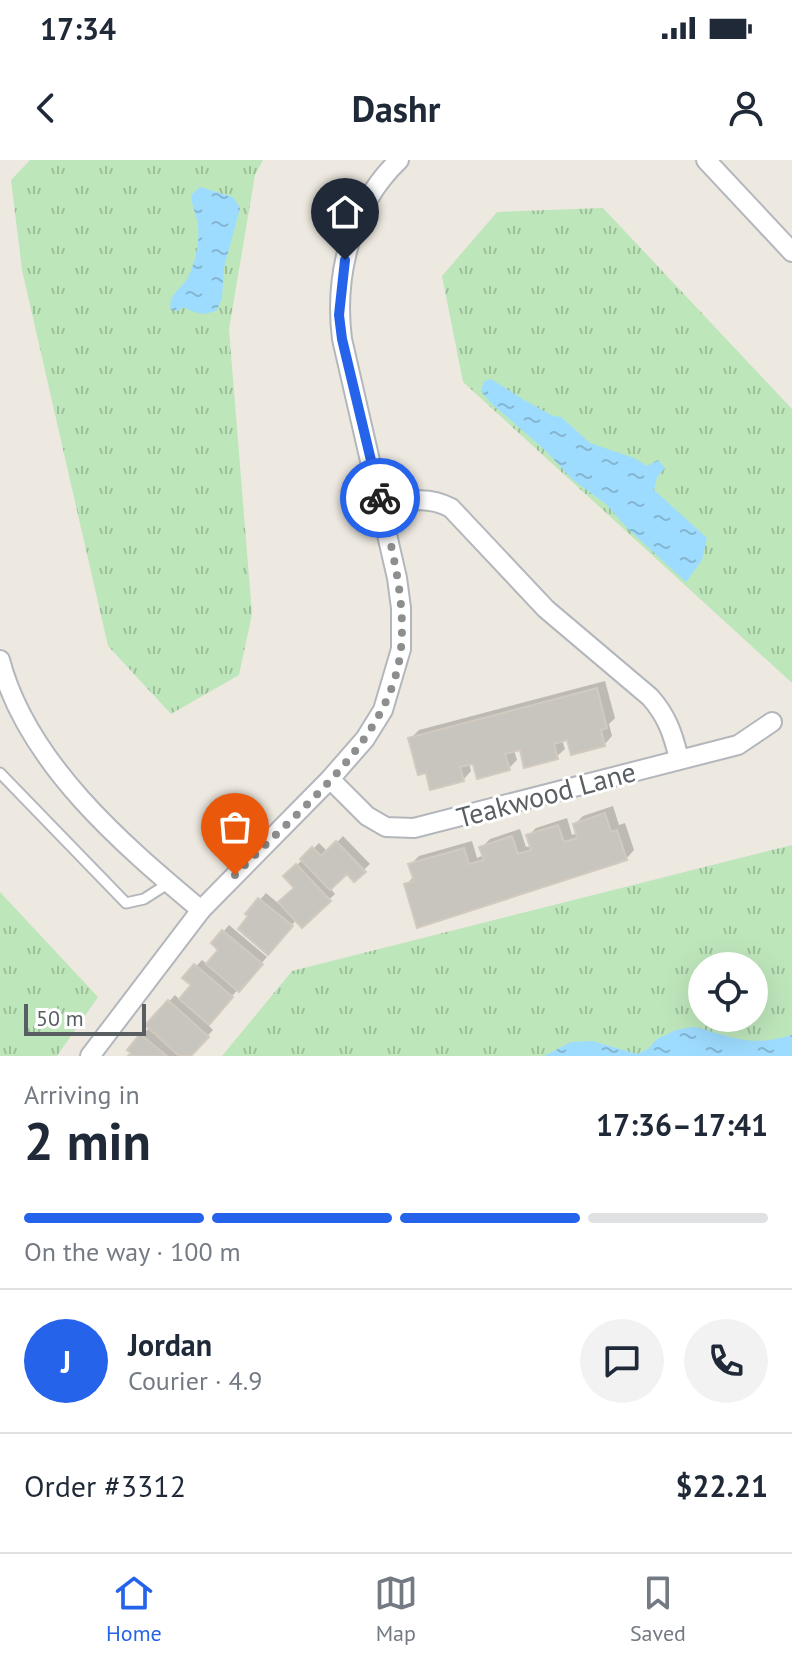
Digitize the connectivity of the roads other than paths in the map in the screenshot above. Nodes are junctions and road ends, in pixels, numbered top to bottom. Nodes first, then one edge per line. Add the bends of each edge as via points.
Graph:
1 (399, 160) edge
2 (706, 160) edge
3 (792, 252) edge
4 (382, 507) junction
5 (0, 660) edge
6 (3, 688) edge
7 (772, 722) dead end
8 (679, 759) junction
9 (0, 773) edge
10 (330, 779) junction
11 (169, 883) junction
12 (201, 910) junction
13 (90, 1056) edge

1 - 4 street via 374,190 351,237 339,315
2 - 3 street
4 - 8 street via 435,499 451,508 546,609 663,711
4 - 10 street via 401,608 401,649 383,710
5 - 6 street
6 - 11 street via 81,799
7 - 8 street, Teakwood Lane via 738,745
8 - 10 street, Teakwood Lane via 414,828 386,827 367,816
9 - 11 lane via 126,903
10 - 12 street
11 - 12 street
12 - 13 street

